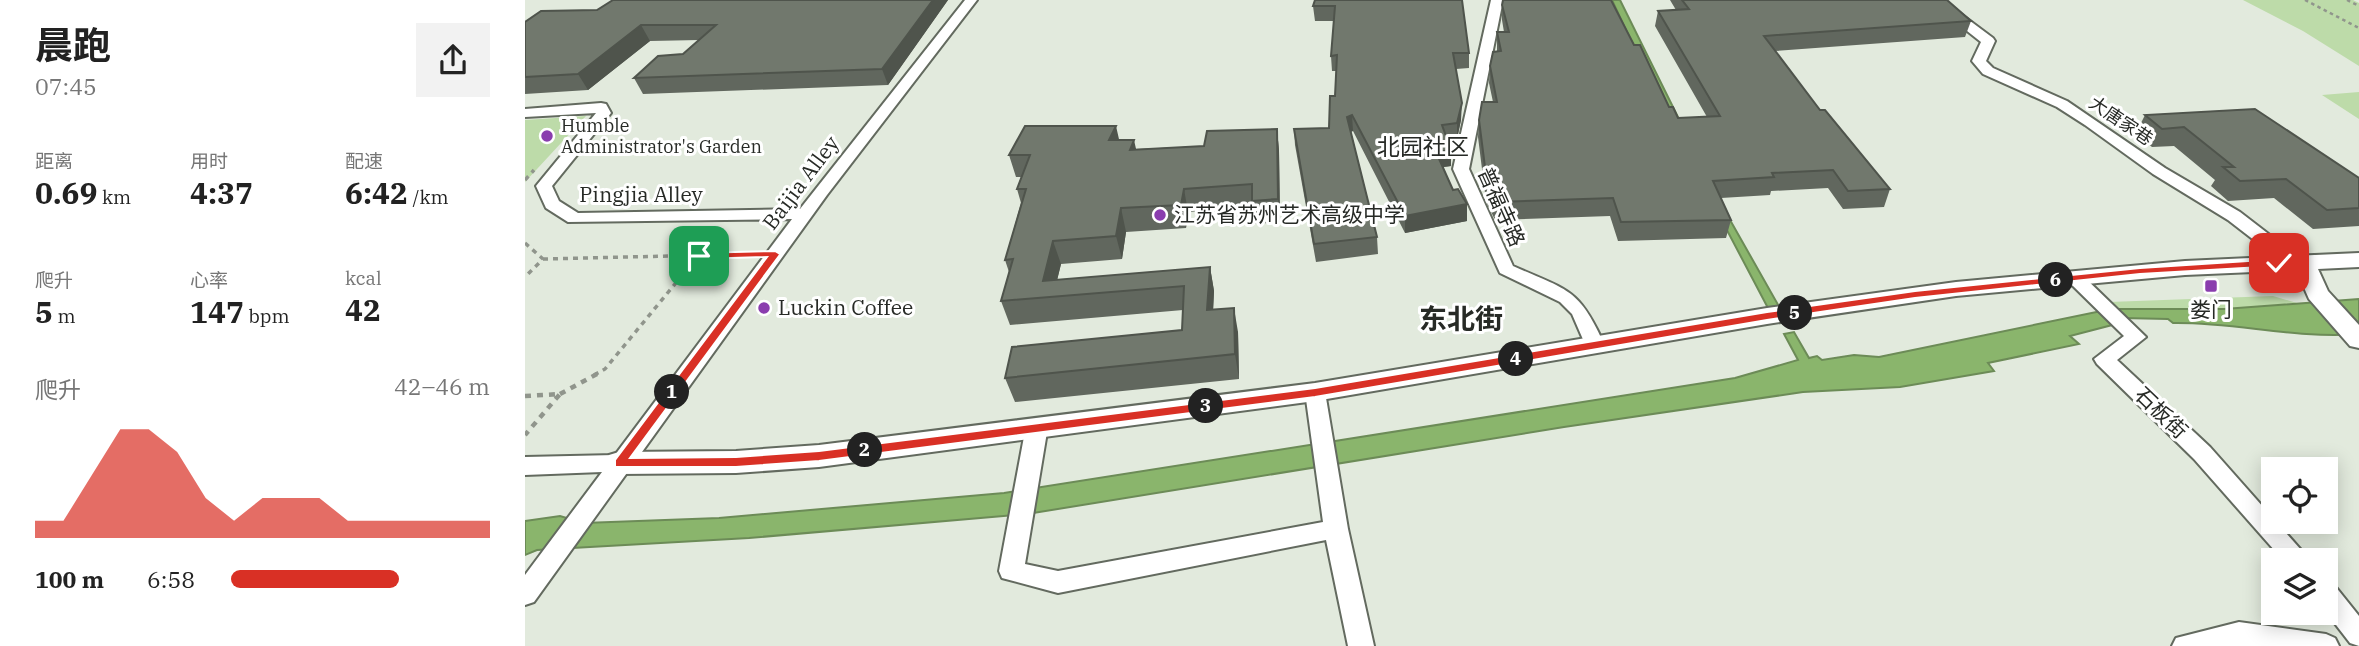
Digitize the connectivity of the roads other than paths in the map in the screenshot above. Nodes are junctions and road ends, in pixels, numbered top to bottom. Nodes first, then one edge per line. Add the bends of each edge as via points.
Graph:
1 (971, 0) edge
2 (1497, 0) edge
3 (1934, 0) edge
4 (525, 113) edge
5 (805, 214) junction
6 (2359, 260) edge
7 (2359, 273) edge
8 (2308, 277) junction
9 (2076, 279) junction
10 (2358, 339) edge
11 (1595, 346) junction
12 (1315, 392) junction
13 (1037, 426) junction
14 (619, 463) junction
15 (525, 466) edge
16 (1336, 529) junction
17 (2287, 548) edge
18 (525, 594) edge
19 (2338, 609) edge
20 (2359, 635) edge
21 (1361, 646) edge
22 (2185, 646) edge
23 (2326, 646) edge

1 - 5 street, Baijia Alley
2 - 11 street, 普福寺路 via 1461,169 1506,269 1567,298 1580,312
3 - 8 street, 大唐家巷 via 1988,41 1979,61 1988,71 2062,104 2234,216
4 - 5 street, Pingjia Alley via 601,107 604,113 544,186 552,204 574,218
5 - 14 street, Baijia Alley
6 - 8 main road
7 - 8 main road
8 - 9 main road
8 - 10 main road
9 - 11 main road via 1915,295
9 - 17 street, 石板街 via 2136,337 2104,359 2202,453
11 - 12 main road
12 - 13 main road
12 - 16 street
13 - 14 main road via 799,458
13 - 16 street via 1011,571 1058,582
14 - 15 street
14 - 18 street, Baijia Alley
16 - 21 street
19 - 20 street
22 - 23 street via 2239,633

